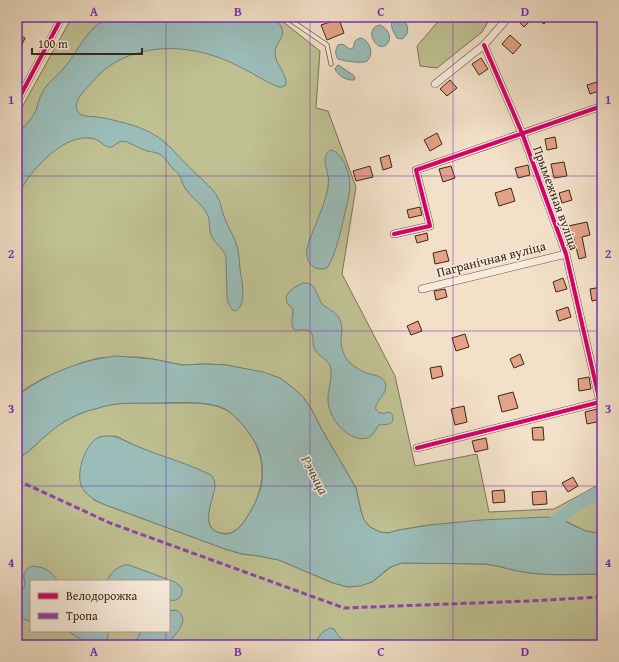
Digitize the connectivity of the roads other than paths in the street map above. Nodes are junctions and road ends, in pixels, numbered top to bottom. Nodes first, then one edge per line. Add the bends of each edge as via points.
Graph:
1 (62, 17) edge
2 (286, 17) edge
3 (508, 17) edge
4 (484, 45) junction
5 (331, 64) dead end
6 (435, 84) dead end
7 (17, 102) edge
8 (602, 106) edge
9 (522, 133) junction
10 (394, 234) dead end
11 (566, 254) junction
12 (422, 289) dead end
13 (600, 402) junction
14 (602, 410) edge
15 (417, 448) dead end

1 - 7 street
2 - 5 lane via 327,45
3 - 4 street
4 - 6 street
4 - 9 street, Прымежная вуліца
8 - 9 street
9 - 10 street via 416,170 430,226
9 - 11 street, Прымежная вуліца
11 - 12 street, Пагранічная вуліца
11 - 13 street, Прымежная вуліца
13 - 14 street, Прымежная вуліца
13 - 15 street

